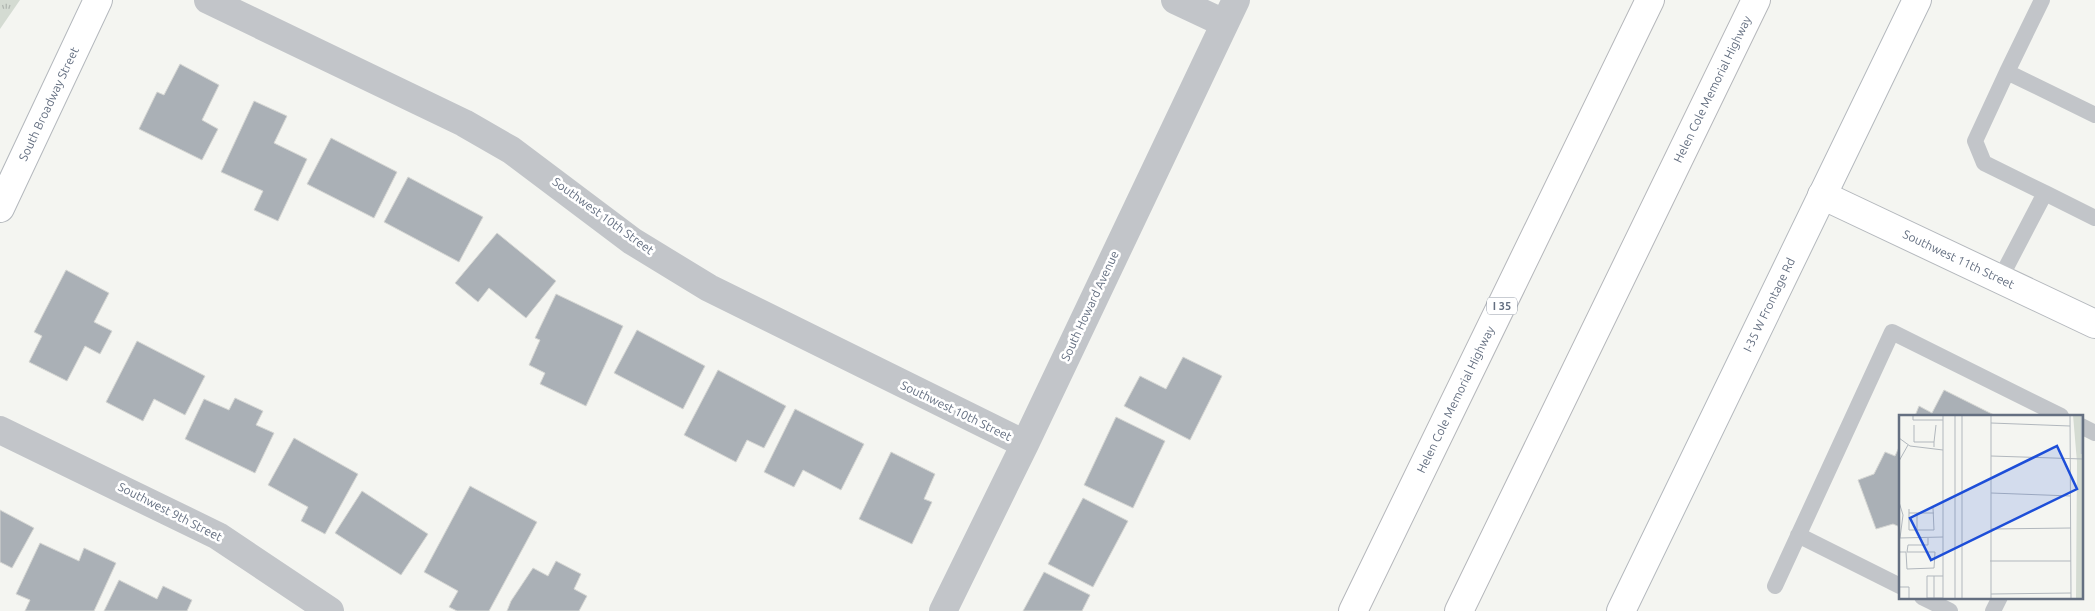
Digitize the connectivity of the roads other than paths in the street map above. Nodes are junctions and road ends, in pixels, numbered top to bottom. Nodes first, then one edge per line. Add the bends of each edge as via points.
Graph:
1 (98, 0) edge
2 (208, 0) edge
3 (1175, 0) edge
4 (1650, 0) edge
5 (1756, 0) edge
6 (1918, 0) edge
7 (2042, 0) edge
8 (1230, 12) edge
9 (2007, 72) junction
10 (2095, 115) edge
11 (2045, 194) junction
12 (1822, 195) junction
13 (0, 208) edge
14 (2095, 218) edge
15 (2000, 279) junction
16 (2095, 324) edge
17 (2059, 415) edge
18 (0, 430) edge
19 (1025, 444) junction
20 (1798, 535) junction
21 (1775, 586) dead end
22 (1899, 586) edge
23 (1924, 598) edge
24 (2000, 598) edge
25 (330, 611) edge
26 (943, 611) edge
27 (1353, 611) edge
28 (1459, 611) edge
29 (1621, 611) edge
30 (1950, 611) edge
31 (1993, 611) edge

1 - 13 main road, South Broadway Street
2 - 19 street, Southwest 10th Street via 464,123 511,150 632,240 709,288
3 - 8 street
4 - 27 main road, Helen Cole Memorial Highway / I 35
5 - 28 main road, Helen Cole Memorial Highway
6 - 12 main road, I-35 W Frontage Rd
7 - 9 lane
8 - 19 street, South Howard Avenue
9 - 10 lane
9 - 11 lane via 1974,141 1984,163
11 - 14 lane
11 - 15 lane
12 - 15 main road, Southwest 11th Street
12 - 29 main road, I-35 W Frontage Rd
15 - 16 main road, Southwest 11th Street
17 - 20 lane via 1892,332
18 - 25 street, Southwest 9th Street via 218,536
19 - 26 street, South Howard Avenue
20 - 21 lane
20 - 22 lane
23 - 30 lane
24 - 31 lane

